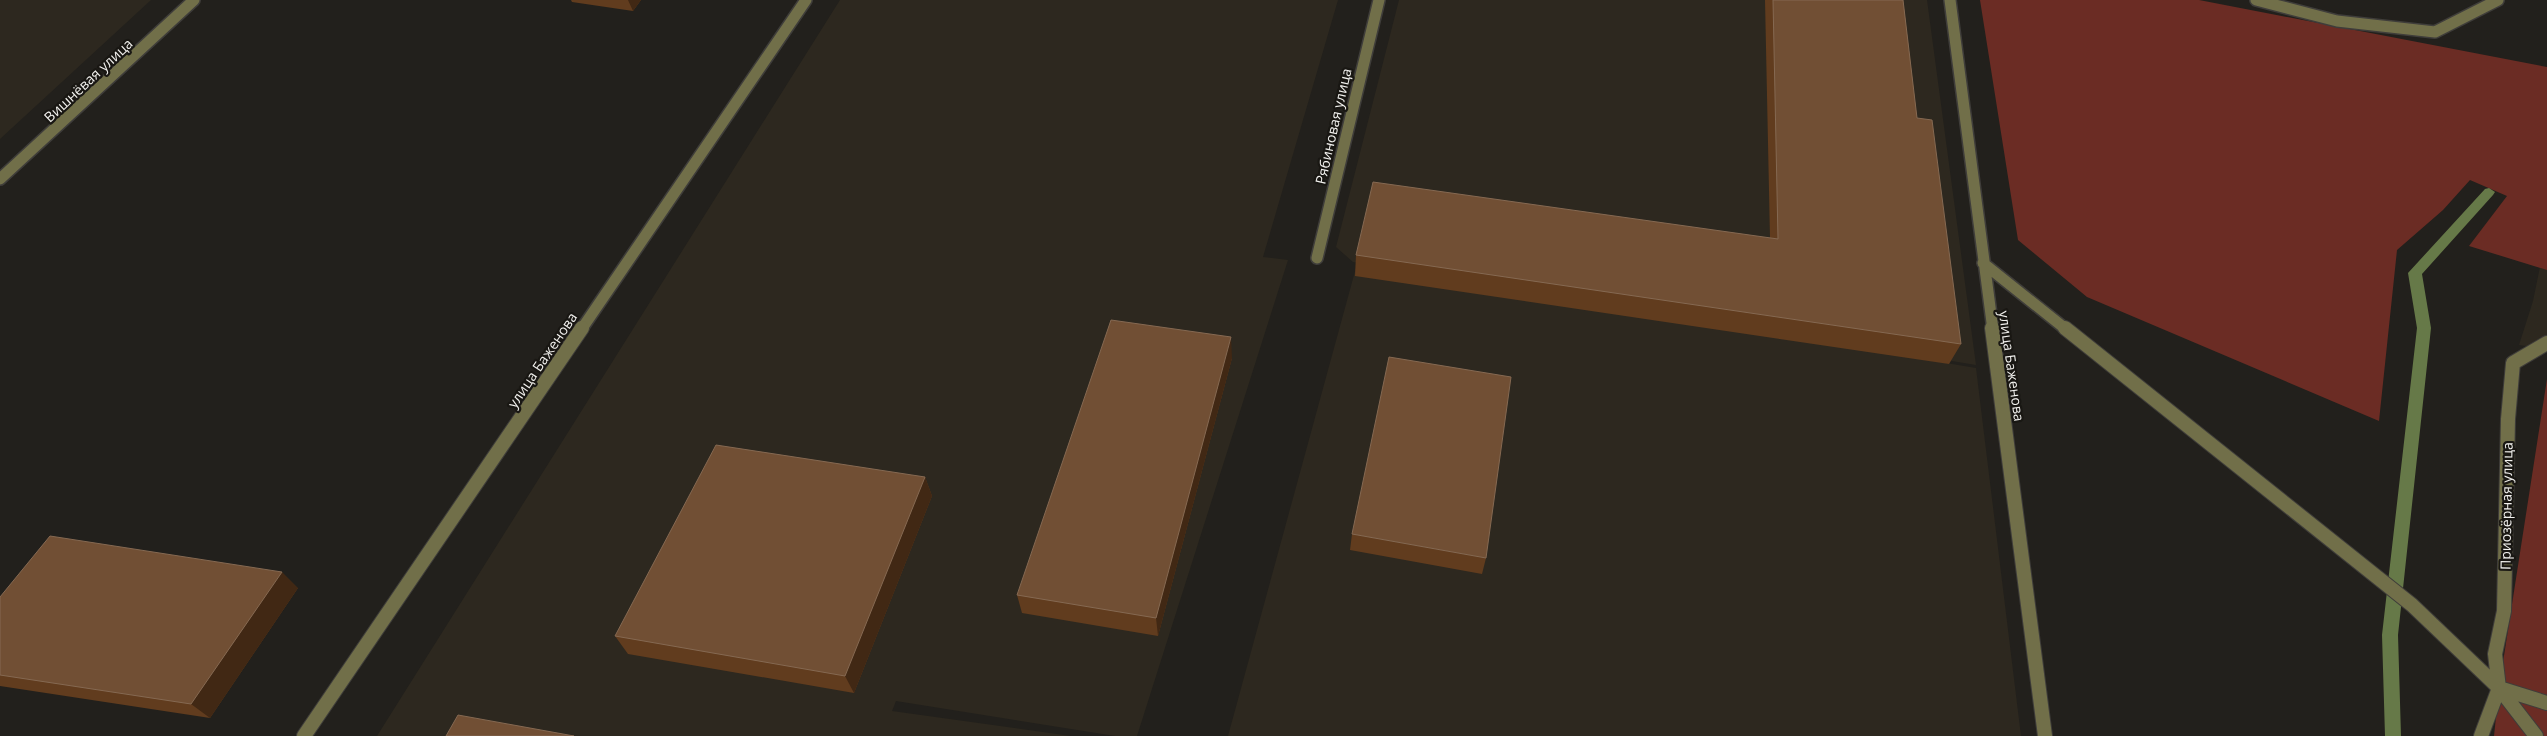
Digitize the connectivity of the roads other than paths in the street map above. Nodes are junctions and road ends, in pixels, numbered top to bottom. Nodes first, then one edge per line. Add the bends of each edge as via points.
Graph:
1 (194, 0) edge
2 (806, 0) edge
3 (1379, 0) edge
4 (1950, 0) edge
5 (2256, 0) edge
6 (2498, 0) edge
7 (0, 179) edge
8 (1317, 258) dead end
9 (1983, 263) junction
10 (2547, 343) edge
11 (2499, 688) junction
12 (2547, 703) edge
13 (304, 736) edge
14 (2045, 736) edge
15 (2481, 736) edge
16 (2536, 736) edge

1 - 7 street, Вишнёвая улица
2 - 13 street, улица Баженова
3 - 8 street, Рябиновая улица
4 - 9 street, улица Баженова
5 - 6 street via 2337,21 2435,32
9 - 11 street via 2412,605
9 - 14 street, улица Баженова
10 - 11 street, Приозёрная улица via 2513,363 2508,419 2504,611 2495,654
11 - 12 street
11 - 15 street
11 - 16 street

